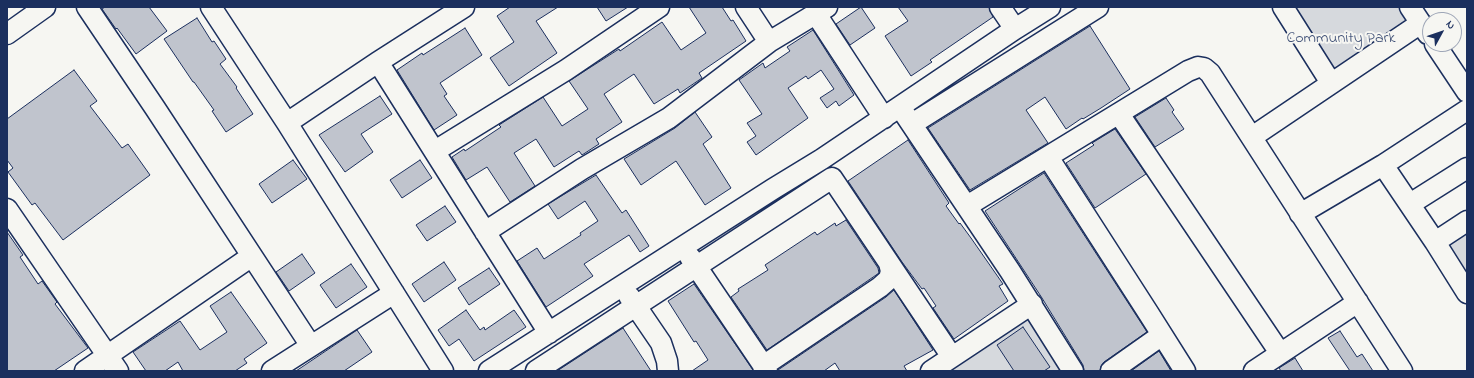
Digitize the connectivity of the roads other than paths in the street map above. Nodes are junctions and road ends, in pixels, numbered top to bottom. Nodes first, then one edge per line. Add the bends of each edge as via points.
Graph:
1 (45, 7) edge
2 (87, 7) edge
3 (211, 7) edge
4 (464, 7) edge
5 (659, 7) edge
6 (746, 7) edge
7 (1000, 7) edge
8 (1050, 7) edge
9 (1098, 7) edge
10 (1283, 7) edge
11 (822, 10) edge
12 (1420, 22) edge
13 (1015, 29) junction
14 (7, 34) edge
15 (769, 42) junction
16 (1440, 52) edge
17 (378, 62) junction
18 (1331, 83) junction
19 (1467, 92) edge
20 (1467, 110) edge
21 (892, 113) junction
22 (1119, 114) junction
23 (287, 123) junction
24 (912, 124) junction
25 (1252, 137) junction
26 (435, 151) junction
27 (1048, 157) junction
28 (1383, 165) junction
29 (1467, 168) edge
30 (1410, 204) junction
31 (966, 206) junction
32 (7, 209) edge
33 (1300, 214) junction
34 (1467, 221) edge
35 (485, 232) junction
36 (1435, 242) junction
37 (684, 248) junction
38 (252, 256) junction
39 (889, 263) junction
40 (697, 267) junction
41 (624, 285) junction
42 (394, 293) junction
43 (1467, 293) edge
44 (1358, 302) junction
45 (1032, 304) junction
46 (636, 307) junction
47 (549, 333) junction
48 (1162, 335) junction
49 (311, 346) junction
50 (1280, 353) junction
51 (952, 357) junction
52 (113, 363) edge
53 (765, 368) edge
54 (85, 371) edge
55 (272, 371) edge
56 (443, 371) edge
57 (489, 371) edge
58 (536, 371) edge
59 (668, 371) edge
60 (931, 371) edge
61 (1073, 371) edge
62 (1111, 371) edge
63 (1185, 371) edge
64 (1254, 371) edge
65 (1402, 371) edge

1 - 14 street
2 - 38 street
3 - 23 street
4 - 17 street
5 - 26 street via 566,70
6 - 15 street
7 - 13 street
8 - 13 street
9 - 24 street
10 - 18 street
11 - 15 street
11 - 21 street
12 - 18 street
13 - 21 street
15 - 35 street via 669,118 582,169
16 - 19 street
17 - 23 street
17 - 26 street
18 - 25 street
20 - 28 street
21 - 24 street
21 - 37 street
22 - 25 street via 1188,71 1204,68 1210,73
22 - 27 street
22 - 50 street
23 - 42 street
24 - 31 street
25 - 33 street
26 - 35 street
27 - 31 street
27 - 48 street
28 - 30 street
28 - 33 street
29 - 30 street
30 - 36 street
31 - 45 street
32 - 52 street
33 - 44 street
34 - 36 street
35 - 47 street
36 - 43 street
37 - 40 street
37 - 41 street
38 - 49 street
38 - 52 street
39 - 40 street via 832,178
39 - 51 street
39 - 53 street via 889,279 880,287
40 - 46 street
40 - 53 street
41 - 46 street
41 - 47 street
42 - 49 street
42 - 56 street
44 - 50 street
44 - 65 street
45 - 51 street
45 - 61 street
46 - 58 street
46 - 59 street via 661,343
47 - 57 street
48 - 62 street
48 - 63 street
49 - 55 street
50 - 64 street
51 - 60 street
52 - 54 street

